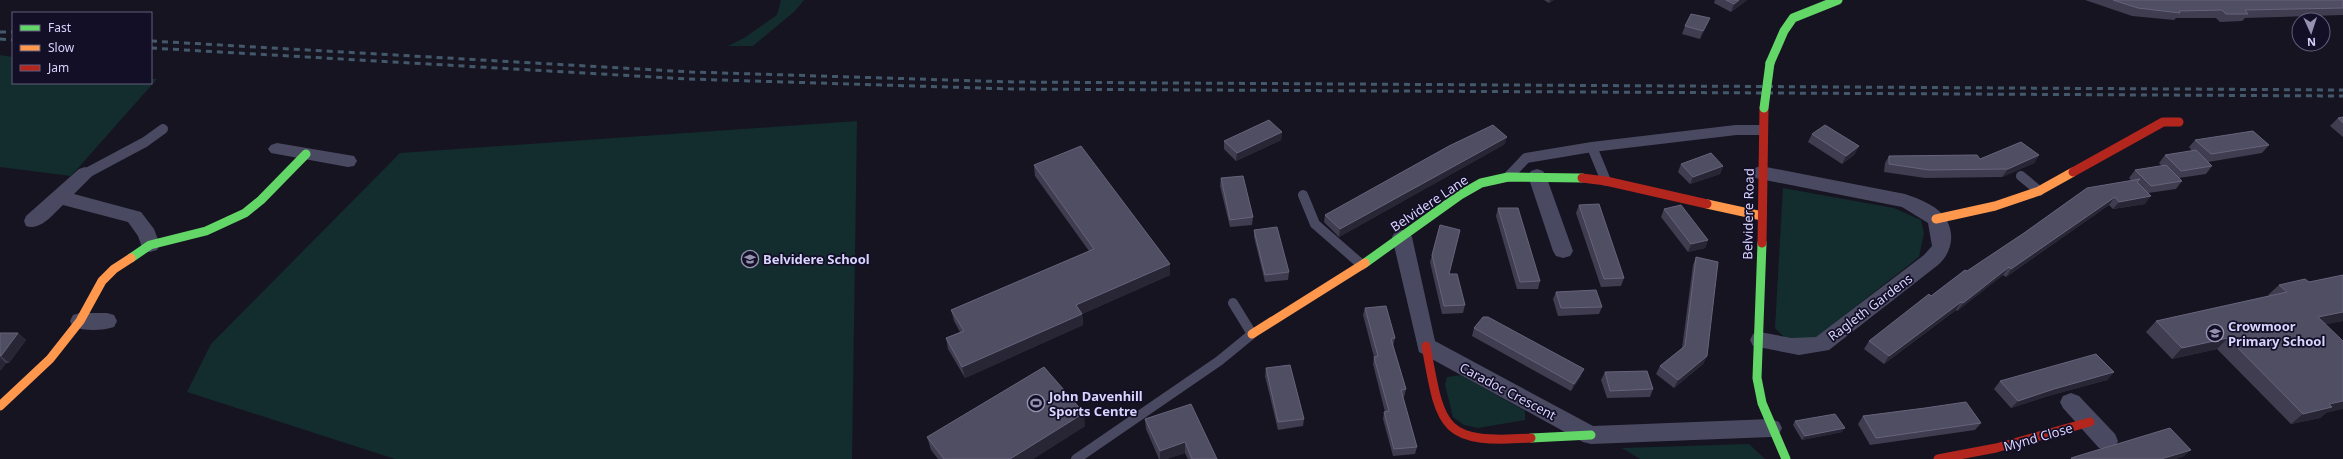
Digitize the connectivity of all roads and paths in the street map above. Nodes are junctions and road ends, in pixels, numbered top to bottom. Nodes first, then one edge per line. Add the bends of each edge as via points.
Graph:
1 (1838, 0) edge
2 (2179, 122) dead end
3 (163, 129) dead end
4 (1763, 130) junction
5 (1592, 146) junction
6 (277, 149) dead end
7 (306, 154) junction
8 (348, 161) dead end
9 (1761, 173) junction
10 (85, 174) joint
11 (1537, 176) junction
12 (2021, 176) dead end
13 (1508, 177) junction
14 (1606, 181) junction
15 (2039, 191) junction
16 (1304, 195) dead end
17 (60, 197) junction
18 (1762, 216) junction
19 (1936, 219) junction
20 (33, 221) dead end
21 (1402, 237) junction
22 (150, 245) junction
23 (1563, 251) dead end
24 (1362, 265) junction
25 (1233, 303) dead end
26 (80, 321) junction
27 (107, 321) dead end
28 (1252, 334) junction
29 (1760, 340) junction
30 (1426, 346) junction
31 (2071, 402) dead end
32 (0, 406) edge
33 (2090, 422) junction
34 (1771, 428) junction
35 (1591, 435) junction
36 (2107, 441) dead end
37 (1076, 459) edge
38 (1786, 459) edge
39 (1938, 459) edge

1 - 4 street, Belvidere Road, bridge via 1793,18 1784,31 1770,63
2 - 15 street via 2162,122
3 - 10 lane via 139,146 99,163
4 - 5 lane via 1736,130
4 - 9 street, Belvidere Road
5 - 13 lane via 1526,158
5 - 14 lane
6 - 7 street
7 - 8 street
7 - 22 street via 245,213 206,231
9 - 18 street, Belvidere Road
9 - 19 street via 1905,201
10 - 17 street
11 - 13 street, Belvidere Lane
11 - 14 street, Belvidere Lane
11 - 23 street
12 - 15 lane
13 - 21 street, Belvidere Lane via 1481,183
14 - 18 street, Belvidere Lane
15 - 19 street via 1995,206
16 - 24 lane via 1315,224
17 - 20 street
17 - 22 street via 134,217 147,234
18 - 29 street, Belvidere Road
19 - 29 street, Ragleth Gardens via 1942,237 1942,246 1938,254 1822,344 1807,348
21 - 24 street, Belvidere Lane
21 - 30 street, Caradoc Crescent
22 - 26 street via 130,256 102,281
24 - 28 street, Belvidere Lane
25 - 28 lane
26 - 27 street
26 - 32 street via 50,359
28 - 37 lane via 1219,361
29 - 34 street, Belvidere Road via 1757,378
30 - 35 street, Caradoc Crescent
30 - 35 street, Caradoc Crescent via 1442,420 1458,434 1484,440
31 - 33 street, Mynd Close
33 - 36 street, Mynd Close
33 - 39 street, Mynd Close via 2012,445
34 - 35 street, Caradoc Crescent
34 - 38 street, Belvidere Road

